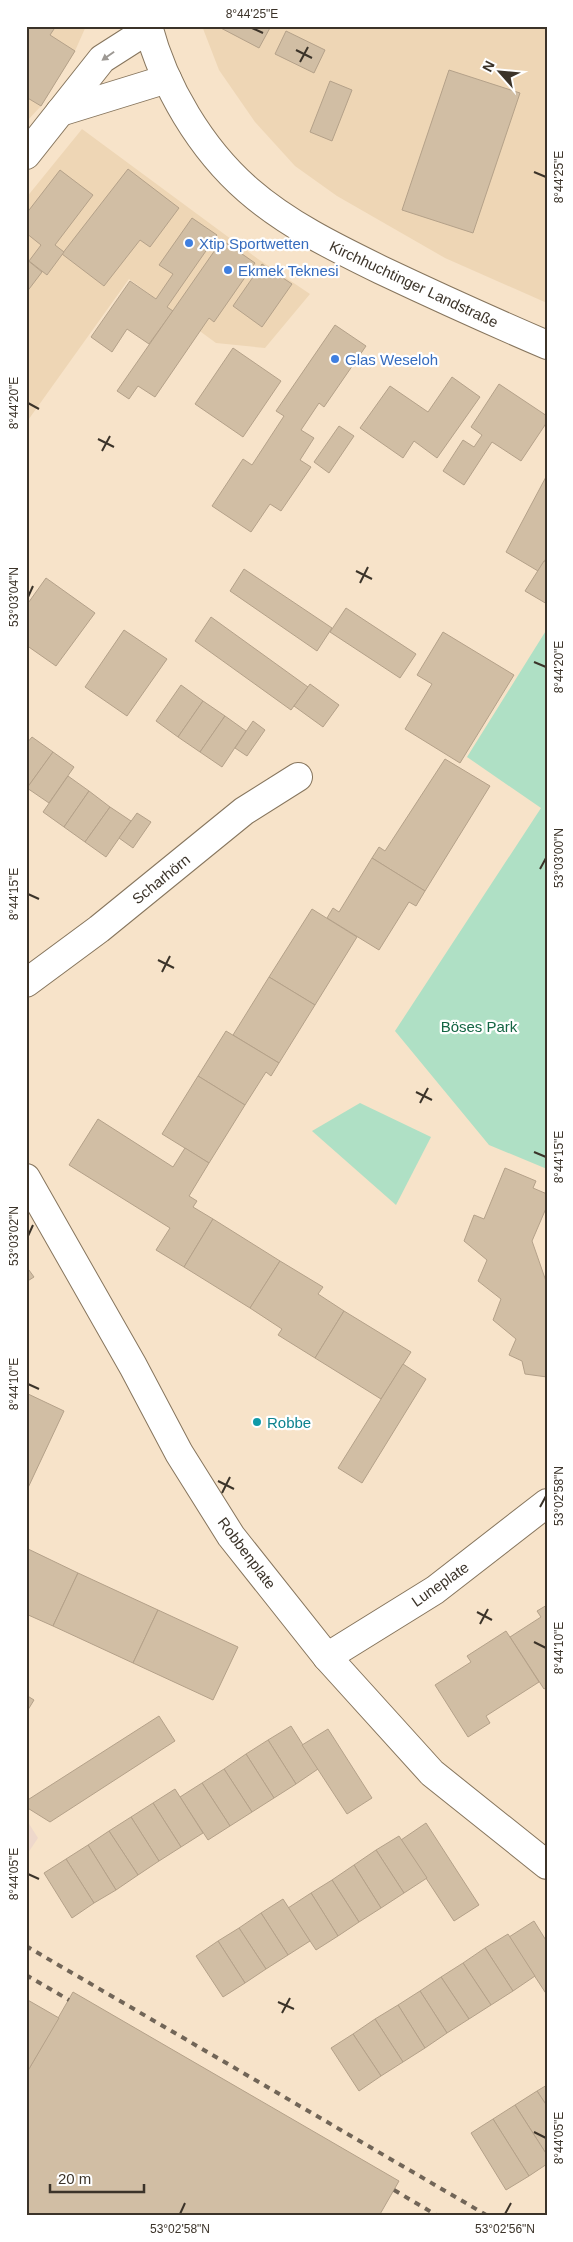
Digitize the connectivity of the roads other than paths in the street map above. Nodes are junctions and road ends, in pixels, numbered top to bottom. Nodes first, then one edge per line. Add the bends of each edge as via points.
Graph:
1 (148, 27) edge
2 (168, 79) junction
3 (60, 112) junction
4 (26, 155) edge
5 (547, 345) edge
6 (298, 778) dead end
7 (26, 983) edge
8 (26, 1178) edge
9 (547, 1503) edge
10 (327, 1657) junction
11 (547, 1865) edge

1 - 2 street, Kirchhuchtinger Landstraße
1 -> 3 street via 102,59
2 - 3 street
2 - 5 street, Kirchhuchtinger Landstraße via 191,122 217,157 247,189 288,220 389,274
3 - 4 street
6 - 7 street, Scharhörn via 244,811 99,929
8 - 10 street, Robbenplate via 210,1503 231,1536
9 - 10 street, Luneplate via 435,1590
10 - 11 street, Robbenplate via 432,1772

